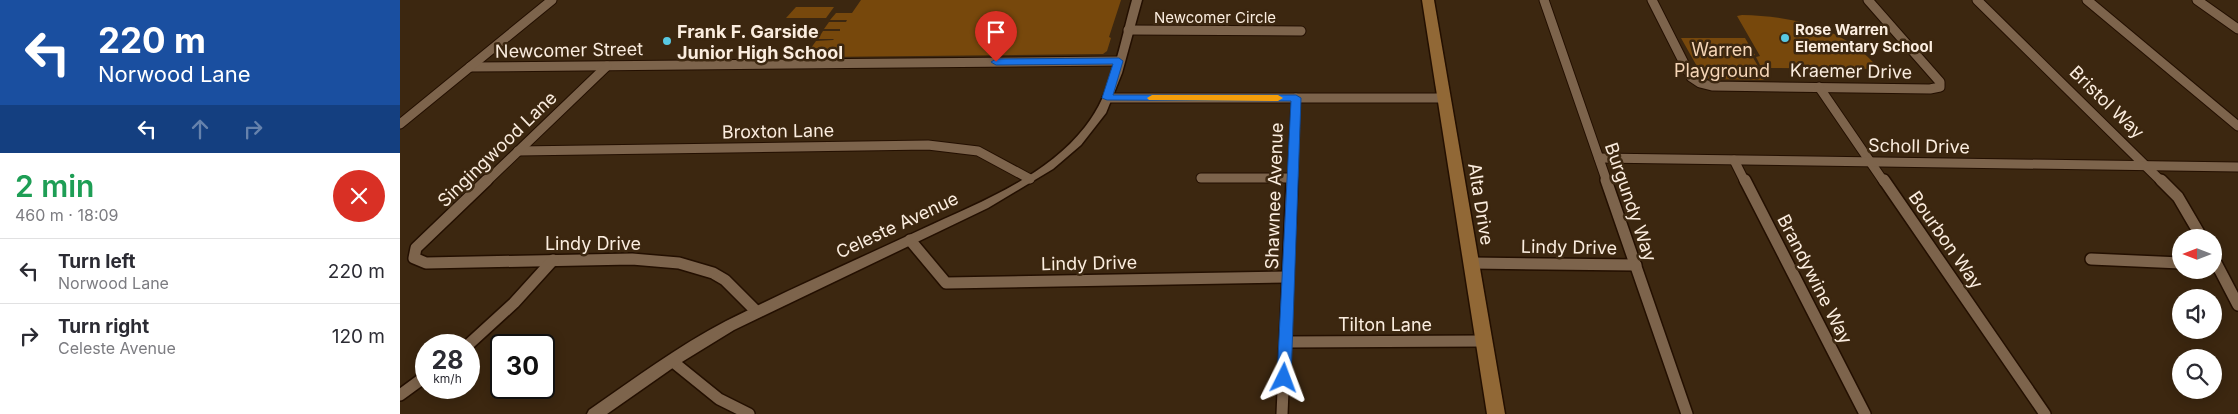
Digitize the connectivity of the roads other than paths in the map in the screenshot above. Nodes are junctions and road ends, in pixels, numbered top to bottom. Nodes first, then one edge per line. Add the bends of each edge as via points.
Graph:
1 (552, 0) edge
2 (1137, 0) edge
3 (1428, 0) edge
4 (1544, 0) edge
5 (1652, 0) edge
6 (1868, 0) edge
7 (1977, 0) edge
8 (2087, 0) edge
9 (2197, 0) edge
10 (1128, 30) junction
11 (2238, 30) edge
12 (1301, 31) dead end
13 (1119, 61) junction
14 (607, 66) junction
15 (470, 67) junction
16 (1819, 87) junction
17 (1107, 98) junction
18 (1296, 98) junction
19 (1444, 98) junction
20 (400, 124) edge
21 (2238, 126) edge
22 (518, 152) junction
23 (1599, 158) junction
24 (1734, 160) junction
25 (1871, 162) junction
26 (2147, 166) junction
27 (2238, 167) edge
28 (1030, 178) junction
29 (1201, 178) dead end
30 (1293, 178) junction
31 (2197, 229) edge
32 (910, 240) junction
33 (414, 258) joint
34 (2092, 259) dead end
35 (553, 260) junction
36 (2172, 261) edge
37 (1471, 263) junction
38 (1636, 265) junction
39 (1288, 277) junction
40 (2222, 277) edge
41 (2238, 306) edge
42 (757, 312) junction
43 (480, 334) edge
44 (1484, 341) junction
45 (1286, 342) junction
46 (672, 361) junction
47 (415, 384) edge
48 (400, 395) edge
49 (594, 414) edge
50 (749, 414) edge
51 (1282, 414) edge
52 (1496, 414) edge
53 (1687, 414) edge
54 (1865, 414) edge
55 (2045, 414) edge

1 - 15 street
2 - 10 street, Celeste Avenue
3 - 19 main road, Alta Drive
4 - 23 street, Burgundy Way
5 - 16 street, Kraemer Drive via 1691,77 1700,83 1712,86
6 - 16 street, Kraemer Drive via 1940,82 1940,86 1930,89
7 - 26 street, Bristol Way
8 - 21 street
9 - 11 street
10 - 12 street, Newcomer Circle
10 - 13 street, Celeste Avenue
13 - 14 street, Newcomer Street
13 - 17 street, Celeste Avenue
14 - 15 street, Newcomer Street
14 - 22 street, Singingwood Lane
15 - 20 street
16 - 25 street, Bourbon Way
17 - 18 street
17 - 28 street, Celeste Avenue via 1077,142
18 - 19 street
18 - 30 street, Shawnee Avenue
19 - 37 main road, Alta Drive
22 - 28 street, Broxton Lane via 928,145 978,151
22 - 33 street, Singingwood Lane via 416,248
23 - 24 street, Scholl Drive
23 - 38 street, Burgundy Way
24 - 25 street, Scholl Drive
24 - 54 street, Brandywine Way
25 - 26 street, Scholl Drive
25 - 55 street, Bourbon Way
26 - 27 street, Scholl Drive
26 - 31 street, Bristol Way via 2178,197
28 - 32 street, Celeste Avenue via 997,199
29 - 30 street
30 - 39 street, Shawnee Avenue
32 - 39 street, Lindy Drive via 946,283
32 - 42 street, Celeste Avenue
33 - 35 street, Lindy Drive via 426,263
34 - 36 street
35 - 42 street, Lindy Drive via 632,259 679,263 725,280
35 - 43 street
37 - 38 street, Lindy Drive
37 - 44 main road, Alta Drive
38 - 53 street, Burgundy Way
39 - 45 street, Shawnee Avenue
40 - 41 street
42 - 46 street, Celeste Avenue
44 - 45 street, Tilton Lane
44 - 52 main road, Alta Drive
45 - 51 street, Shawnee Avenue
46 - 49 street, Celeste Avenue
46 - 50 street via 719,399
47 - 48 street

